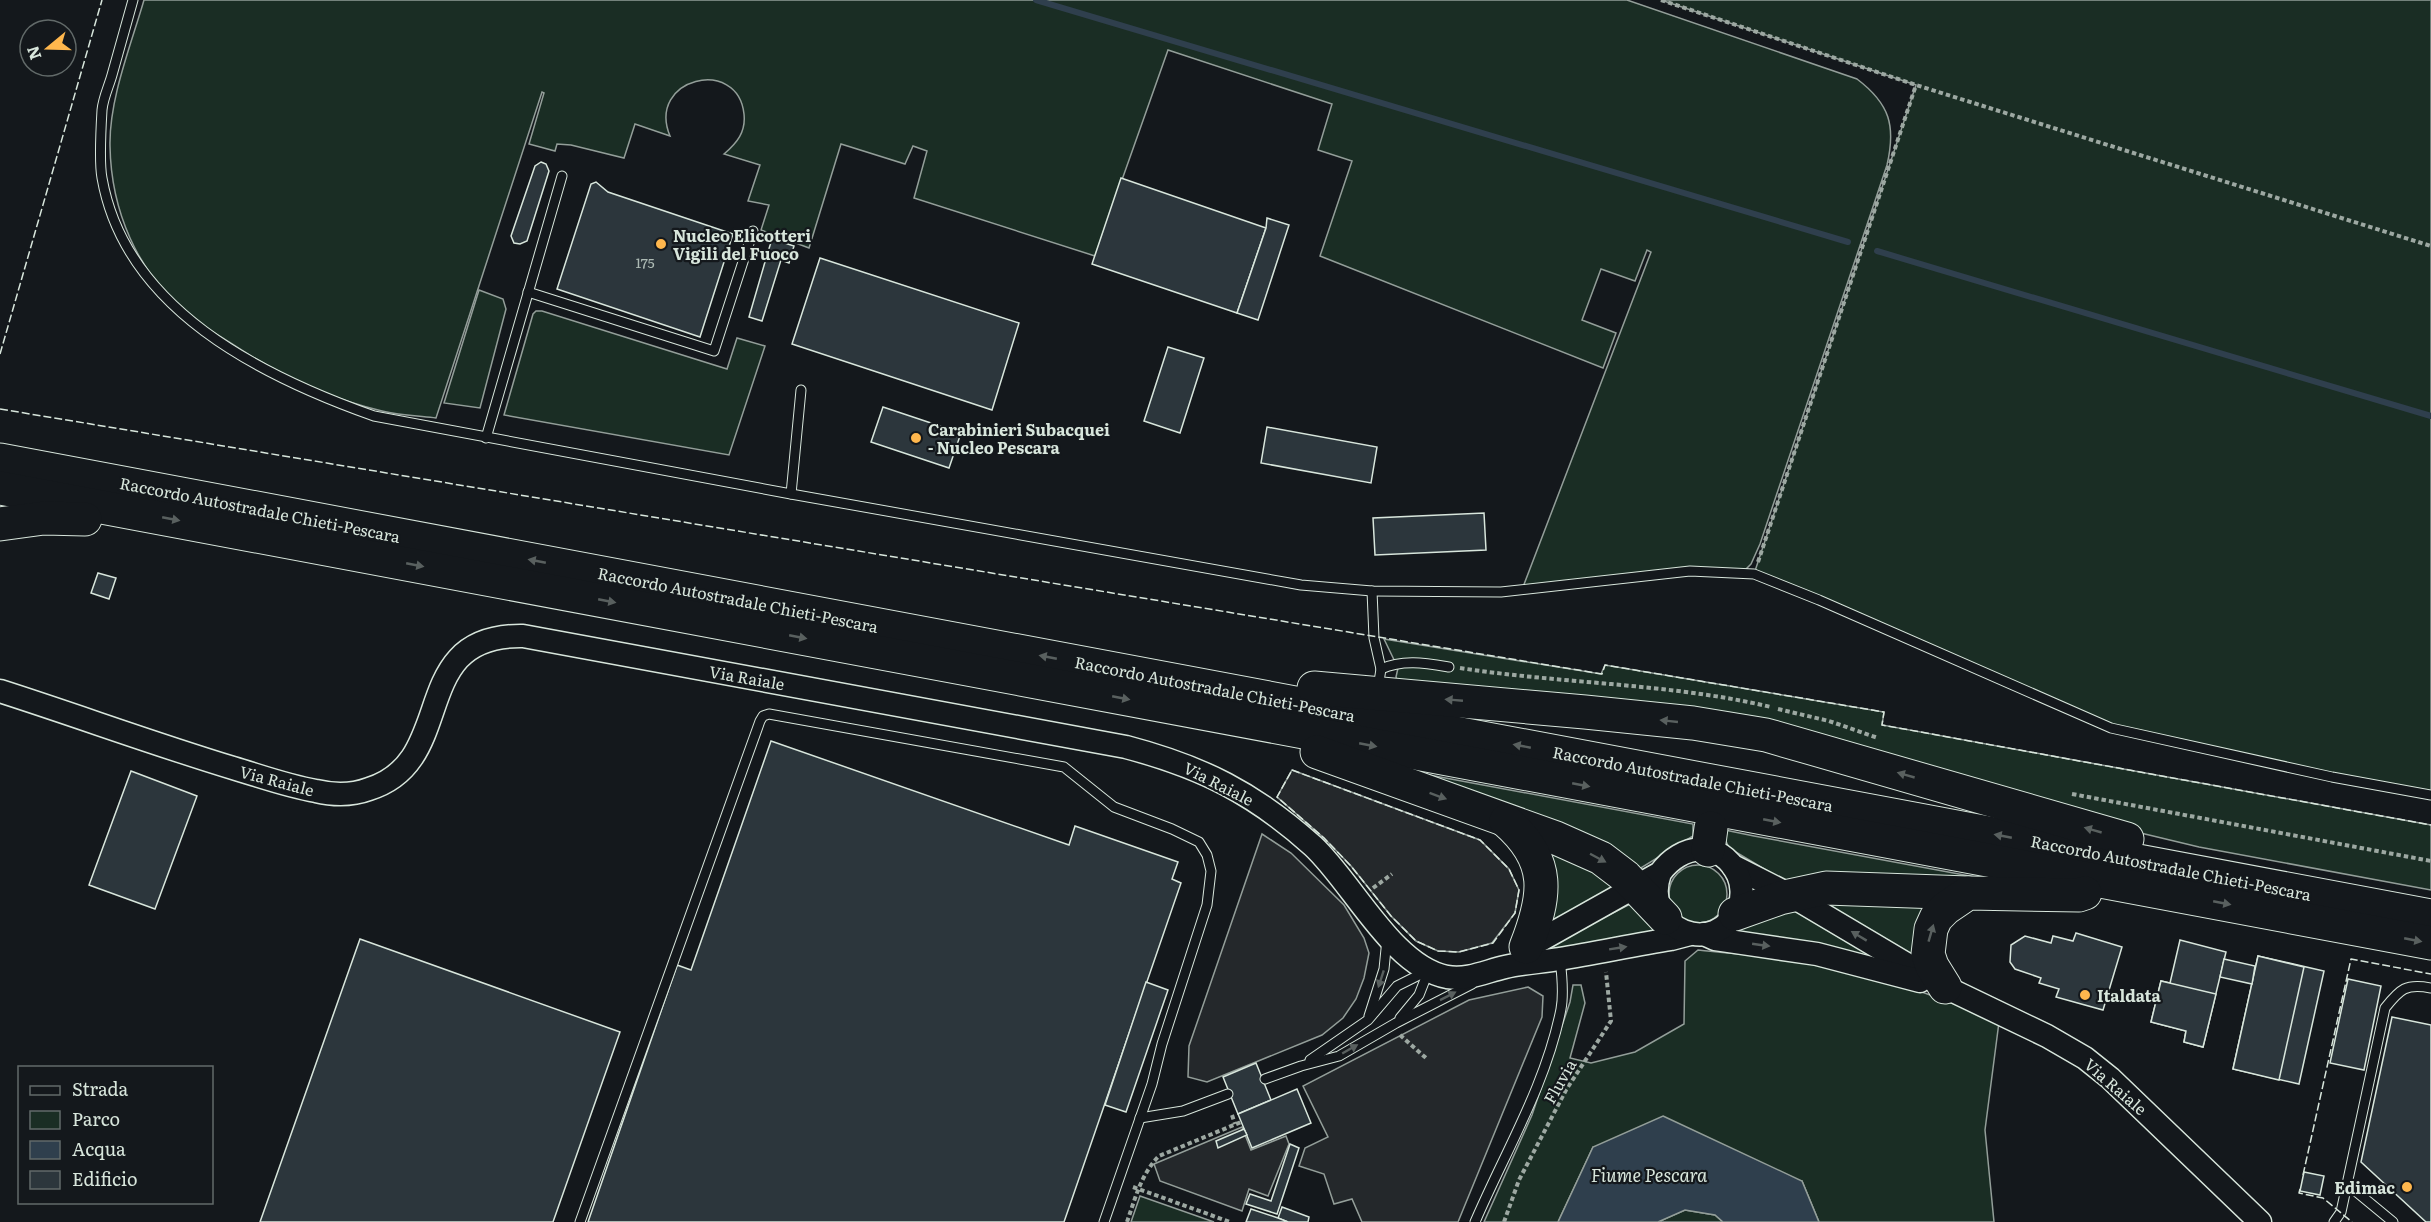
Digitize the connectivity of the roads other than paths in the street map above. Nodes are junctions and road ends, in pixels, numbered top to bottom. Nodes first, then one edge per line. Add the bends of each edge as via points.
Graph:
1 (133, 0) edge
2 (562, 176) dead end
3 (753, 231) dead end
4 (528, 292) junction
5 (801, 390) dead end
6 (486, 438) junction
7 (0, 439) edge
8 (0, 460) edge
9 (74, 474) junction
10 (0, 488) edge
11 (791, 494) junction
12 (113, 508) junction
13 (0, 524) edge
14 (1372, 591) junction
15 (1449, 667) dead end
16 (1106, 668) junction
17 (1379, 681) junction
18 (0, 691) edge
19 (1727, 729) junction
20 (1290, 730) junction
21 (1721, 763) dead end
22 (2431, 795) edge
23 (1505, 820) junction
24 (1717, 848) junction
25 (1648, 880) junction
26 (2114, 885) junction
27 (1968, 893) junction
28 (1790, 895) junction
29 (2329, 897) junction
30 (1735, 914) junction
31 (2431, 916) edge
32 (1686, 929) junction
33 (1387, 937) junction
34 (2431, 943) edge
35 (1515, 957) junction
36 (1560, 959) junction
37 (1428, 971) junction
38 (1945, 987) junction
39 (2431, 988) edge
40 (1368, 1020) junction
41 (1394, 1024) junction
42 (1301, 1066) junction
43 (1265, 1079) dead end
44 (1228, 1094) dead end
45 (1140, 1118) junction
46 (2347, 1184) junction
47 (580, 1222) edge
48 (1104, 1222) edge
49 (1475, 1222) edge
50 (2260, 1222) edge
51 (2334, 1222) edge
52 (2393, 1222) edge

1 - 6 lane via 102,108 101,177 117,231 144,276 181,313 244,359 328,400 374,416
2 - 4 lane
3 - 4 lane via 714,351
4 - 6 lane
5 - 11 lane
6 - 11 lane
7 - 9 highway via 36,450
8 - 9 highway, Raccordo Autostradale Chieti-Pescara
16 -> 9 highway, Raccordo Autostradale Chieti-Pescara
10 - 12 highway, Raccordo Autostradale Chieti-Pescara
11 - 14 lane via 1289,583
12 - 13 highway via 84,519 44,518
12 -> 20 highway, Raccordo Autostradale Chieti-Pescara
14 - 17 lane
14 - 22 lane via 1501,592 1690,570 1754,574 2111,728
15 - 17 lane via 1393,663
16 - 17 highway via 1151,661 1302,687
29 -> 16 highway, Raccordo Autostradale Chieti-Pescara
19 -> 17 highway
18 - 33 street, Via Raiale via 295,786 334,794 354,793 383,784 408,765 458,657 492,639 523,636 1126,747 1190,766 1251,797 1288,824 1343,878
19 - 21 highway
29 -> 19 highway via 2294,874 2160,848 1766,735
20 -> 23 highway via 1314,751
20 -> 26 highway, Raccordo Autostradale Chieti-Pescara
23 -> 25 highway via 1556,838
23 - 35 highway via 1529,844 1541,876 1540,909
24 - 25 street via 1680,853
24 - 28 street, Via Raiale
24 - 30 street via 1739,877 1742,890
25 - 32 highway
25 - 35 street, Via Raiale
26 - 27 highway via 2079,895
26 -> 34 highway, Raccordo Autostradale Chieti-Pescara
27 - 28 highway via 1826,888
38 -> 27 highway via 1932,966 1928,941 1936,918
28 - 30 highway
38 -> 28 street, Via Raiale
29 - 31 highway, Raccordo Autostradale Chieti-Pescara
30 - 32 street via 1716,931
36 -> 32 street, Via Raiale via 1671,939
32 -> 38 street, Via Raiale via 1715,939 1817,954
33 - 37 street, Via Raiale
33 -> 40 lane via 1384,969
35 - 36 street, Via Raiale
35 - 37 street, Via Raiale via 1466,978
41 -> 35 lane
36 - 49 lane via 1561,1009 1543,1070
37 - 40 lane via 1397,986
37 - 41 lane via 1419,995
38 - 50 street, Via Raiale via 2085,1058
39 - 46 lane via 2399,990 2385,1008
40 - 42 lane
42 -> 41 lane via 1338,1056
42 - 43 lane
44 - 45 lane via 1183,1111
45 - 47 lane via 1208,905 1211,871 1199,842 1114,807 1064,767 769,714 760,721
45 - 48 lane
46 - 51 lane via 2341,1212
46 - 52 lane

